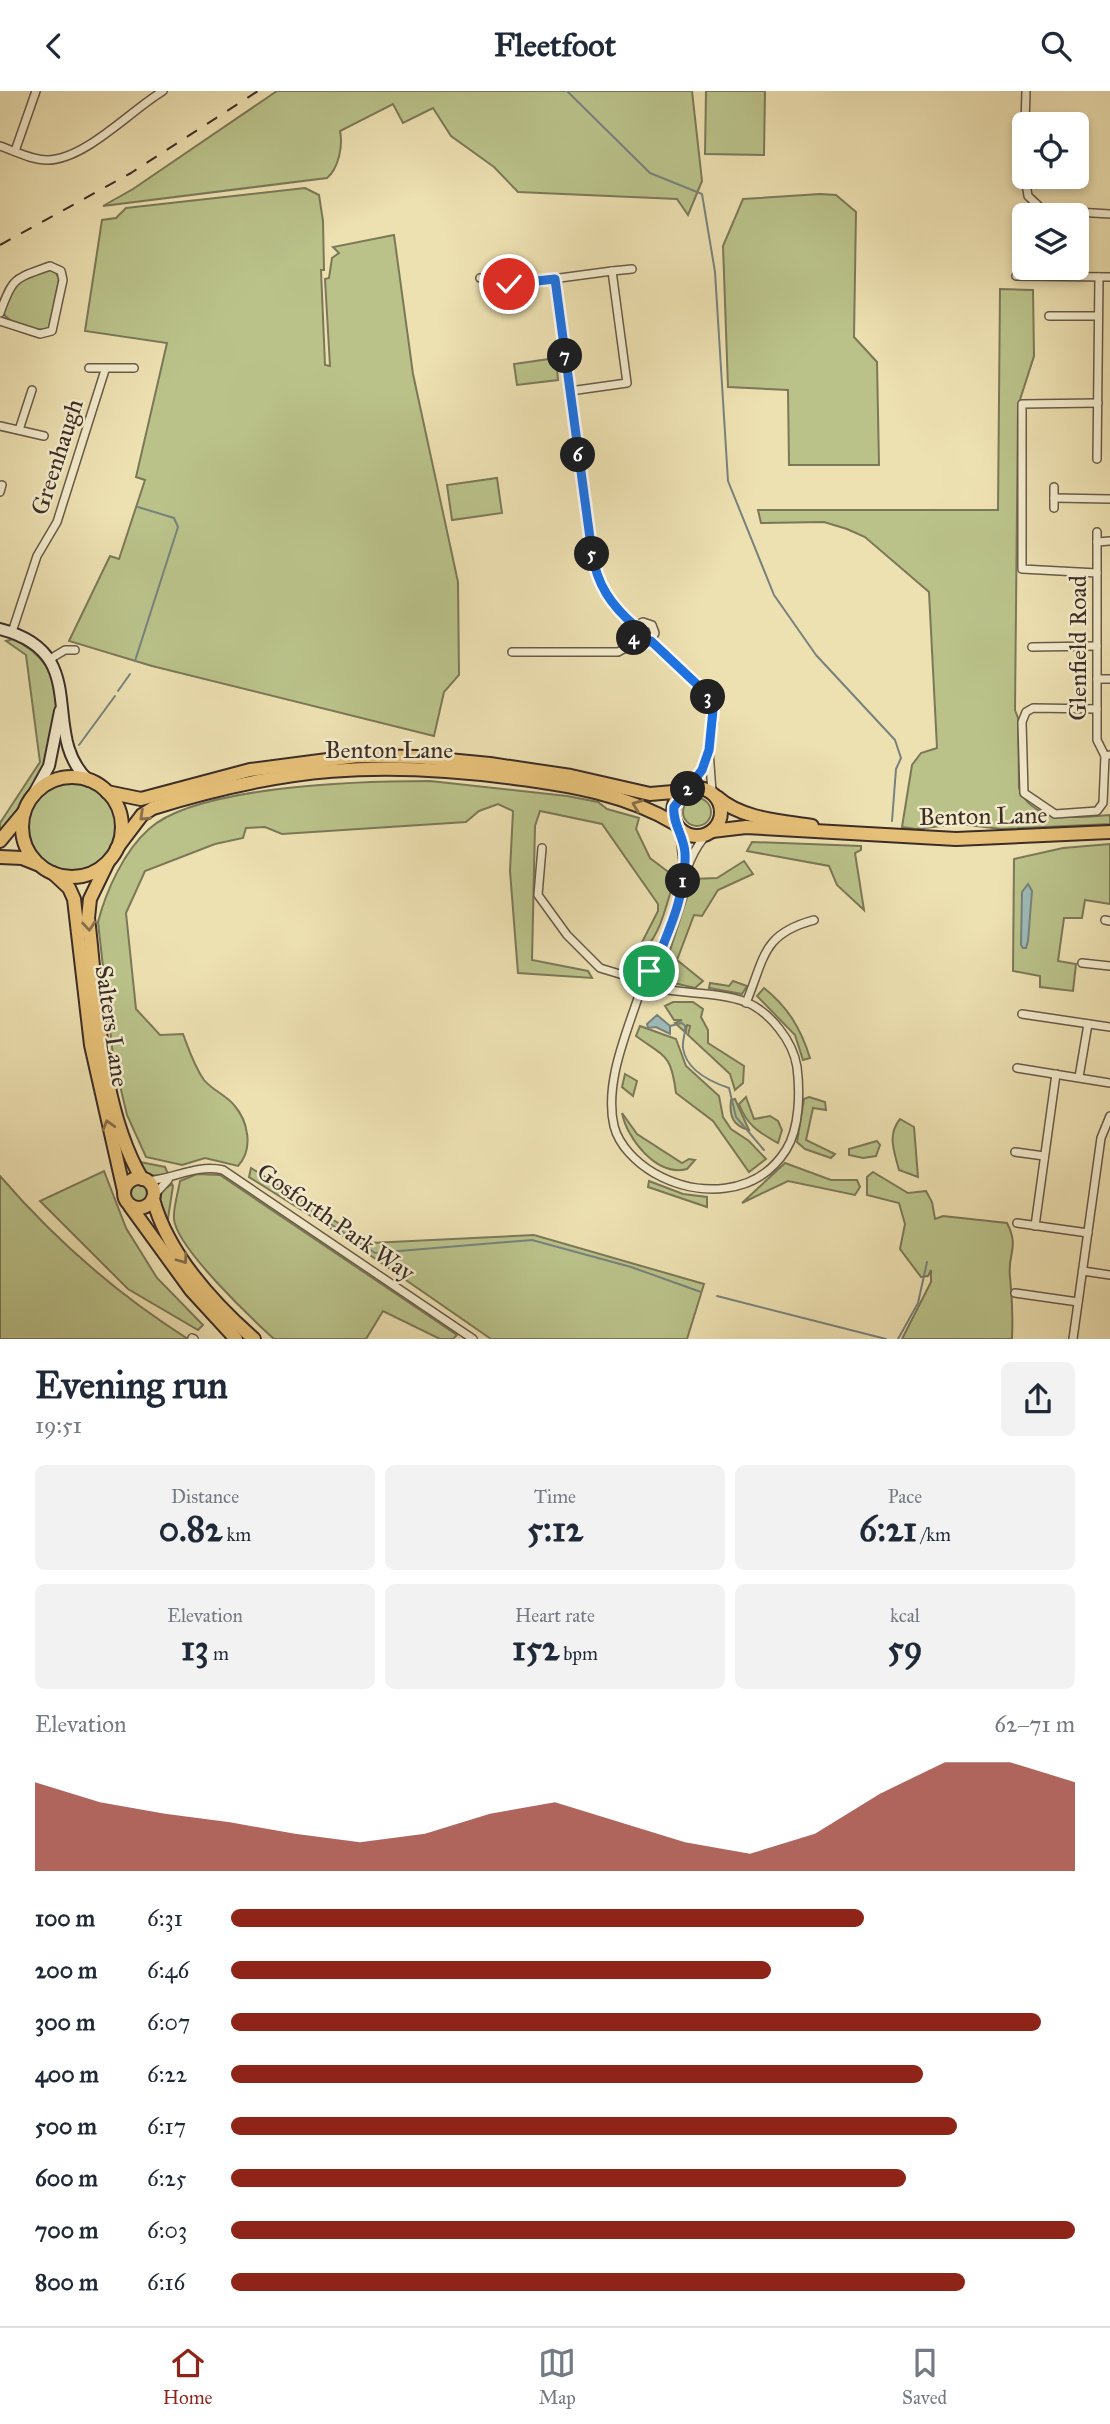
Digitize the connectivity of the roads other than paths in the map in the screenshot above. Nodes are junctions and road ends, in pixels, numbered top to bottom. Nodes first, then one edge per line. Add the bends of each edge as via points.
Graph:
1 (36, 91) edge
2 (163, 91) edge
3 (1026, 91) edge
4 (1026, 112) edge
5 (0, 146) edge
6 (15, 151) junction
7 (1027, 189) edge
8 (1110, 214) edge
9 (632, 269) dead end
10 (612, 271) junction
11 (1089, 277) edge
12 (1099, 277) junction
13 (1110, 277) edge
14 (480, 278) dead end
15 (555, 279) junction
16 (0, 313) edge
17 (1049, 316) dead end
18 (1098, 316) junction
19 (0, 321) edge
20 (89, 368) dead end
21 (134, 368) dead end
22 (105, 370) junction
23 (33, 390) dead end
24 (570, 391) junction
25 (1098, 403) junction
26 (0, 426) edge
27 (19, 430) junction
28 (44, 436) dead end
29 (1097, 459) dead end
30 (1054, 487) dead end
31 (1054, 498) junction
32 (1110, 499) edge
33 (1054, 508) dead end
34 (1097, 532) dead end
35 (1110, 541) edge
36 (1097, 542) junction
37 (1097, 573) junction
38 (635, 626) junction
39 (0, 629) edge
40 (12, 632) junction
41 (651, 641) junction
42 (637, 642) junction
43 (1097, 646) junction
44 (1032, 647) dead end
45 (75, 650) dead end
46 (512, 652) dead end
47 (50, 659) junction
48 (1097, 679) junction
49 (1110, 679) edge
50 (62, 688) junction
51 (1097, 709) junction
52 (709, 750) junction
53 (1107, 755) edge
54 (89, 781) junction
55 (687, 790) junction
56 (107, 792) junction
57 (714, 794) junction
58 (29, 803) junction
59 (678, 826) junction
60 (710, 832) junction
61 (1110, 832) edge
62 (857, 834) junction
63 (0, 841) edge
64 (117, 848) junction
65 (542, 848) dead end
66 (0, 857) edge
67 (108, 862) junction
68 (38, 864) junction
69 (53, 873) junction
70 (684, 874) junction
71 (814, 920) dead end
72 (1082, 963) dead end
73 (1110, 966) edge
74 (652, 972) junction
75 (636, 979) junction
76 (657, 988) junction
77 (640, 992) junction
78 (746, 1003) junction
79 (1021, 1014) dead end
80 (1088, 1024) junction
81 (1110, 1027) edge
82 (1017, 1068) dead end
83 (1056, 1074) junction
84 (1079, 1077) junction
85 (1110, 1083) edge
86 (1110, 1116) edge
87 (1015, 1152) dead end
88 (1044, 1156) junction
89 (169, 1179) junction
90 (144, 1180) junction
91 (124, 1191) junction
92 (153, 1197) junction
93 (130, 1206) junction
94 (1017, 1223) dead end
95 (1035, 1226) junction
96 (1088, 1233) junction
97 (1083, 1271) junction
98 (1110, 1275) edge
99 (1015, 1293) dead end
100 (1079, 1302) junction
101 (236, 1336) edge
102 (254, 1339) edge
103 (473, 1339) edge
104 (1073, 1339) edge

1 - 6 street
2 - 6 street via 78,150 47,160
3 - 4 street
5 - 6 street
7 - 8 street via 1043,210
9 - 10 street
10 - 15 street
10 - 24 street via 627,383
11 - 12 street
12 - 13 street
12 - 18 street
14 - 15 street via 509,284
15 - 24 street
16 - 19 street via 16,279 50,266 61,271 52,331 40,334
17 - 18 street
18 - 25 street
20 - 22 street, Greenhaugh
21 - 22 street, Greenhaugh
22 - 40 street, Greenhaugh via 57,522 37,556
23 - 27 street
24 - 38 street via 595,572 609,600
25 - 29 street
25 - 37 street via 1023,403 1020,407 1022,569
26 - 27 street
27 - 28 street
30 - 31 street
31 - 32 street
31 - 33 street
34 - 36 street, Glenfield Road
35 - 36 street
36 - 37 street, Glenfield Road
37 - 43 street, Glenfield Road
38 - 41 street via 650,623 655,633
38 - 42 street
39 - 40 main road
40 - 47 main road
41 - 42 street
41 - 52 street via 710,700 714,721
42 - 46 street via 618,652
43 - 44 street
43 - 48 street, Glenfield Road
45 - 47 street
47 - 50 main road
48 - 49 street
48 - 51 street, Glenfield Road
50 - 54 main road via 71,758
50 - 58 main road via 49,766
51 - 53 street, Glenfield Road via 1097,742
51 - 53 street, Glenfield Road via 1033,708 1024,714 1024,793 1055,814 1097,811 1103,803
52 - 55 street via 700,775
52 - 57 street
54 - 56 main road
54 - 58 main road via 58,780 44,786
55 - 56 main road, Benton Lane via 650,794 490,764 358,756 250,770 141,799
55 - 57 main road via 699,787
55 - 59 main road via 674,807
56 - 64 main road via 121,819
57 - 60 main road via 721,816
57 - 62 main road, Benton Lane via 747,813
58 - 63 main road
58 - 68 main road via 22,825 24,842
59 - 60 main road via 691,835
59 -> 64 main road, Benton Lane via 629,802 569,786 447,770 359,767 269,778 153,808
59 - 70 street via 685,852
60 - 62 main road, Benton Lane via 746,828
60 - 70 street
61 - 62 main road, Benton Lane via 980,839
64 - 67 main road
65 - 75 street via 538,895 567,936 600,968
66 - 68 main road
67 - 69 main road via 86,875
67 -> 90 main road, Salters Lane via 90,899 90,931 115,1108 130,1158
68 - 69 main road
91 -> 69 main road, Salters Lane via 91,1045 74,899
70 - 74 street
71 - 78 street via 788,927 770,943
72 - 73 street
74 - 75 street via 642,972
74 - 76 street
75 - 77 street
76 - 77 street
76 - 78 street
77 - 78 street via 616,1075 614,1127 619,1140 649,1170 667,1180 704,1189 738,1187 763,1174 788,1148 793,1129 798,1097 793,1053 768,1017
79 - 80 street
80 - 81 street
80 - 84 street
82 - 83 street
83 - 84 street
83 - 88 street
84 - 85 street
86 - 96 street via 1101,1138
87 - 88 street
88 - 95 street
89 - 90 street, Gosforth Park Way
89 - 92 street, Gosforth Park Way
89 - 103 street, Gosforth Park Way via 209,1167 240,1179
90 - 91 main road via 130,1181
90 - 92 main road
91 - 93 main road
92 - 93 main road via 144,1207
92 -> 101 main road via 159,1223
93 - 101 main road via 191,1290
94 - 95 street
95 - 96 street
96 - 97 street
97 - 98 street
97 - 100 street
99 - 100 street
100 - 104 street
101 - 102 main road

